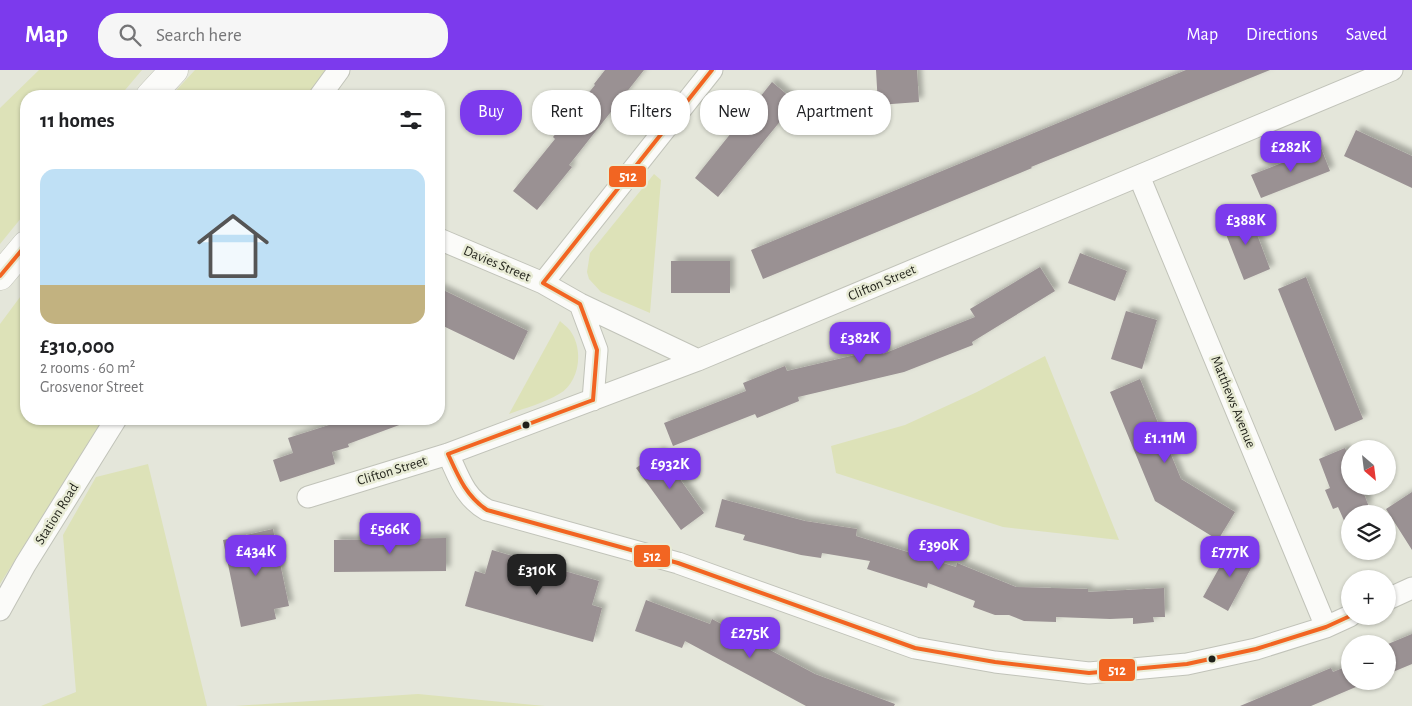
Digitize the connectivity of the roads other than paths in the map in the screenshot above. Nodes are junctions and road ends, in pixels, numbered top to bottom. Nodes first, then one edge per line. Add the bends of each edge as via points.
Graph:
1 (174, 70) edge
2 (339, 70) edge
3 (712, 70) edge
4 (1392, 70) edge
5 (156, 90) edge
6 (324, 90) edge
7 (1139, 176) junction
8 (445, 242) edge
9 (20, 252) edge
10 (0, 276) edge
11 (543, 283) junction
12 (580, 304) junction
13 (698, 360) junction
14 (594, 400) junction
15 (112, 425) edge
16 (448, 454) junction
17 (308, 497) dead end
18 (1412, 588) edge
19 (1396, 595) edge
20 (0, 610) edge
21 (1341, 620) edge
22 (1326, 627) junction

1 - 5 main road
2 - 6 street
3 - 11 street
4 - 7 street, Clifton Street
7 - 13 street, Clifton Street
7 - 22 street, Matthews Avenue
8 - 11 street, Davies Street
9 - 10 main road
11 - 12 street, Davies Street
12 - 13 street, Davies Street
12 - 14 street via 596,350
13 - 14 street, Clifton Street
14 - 16 street, Clifton Street
15 - 20 street, Station Road
16 - 17 street, Clifton Street
16 - 22 street via 465,491 488,510 678,563 915,648 1089,673 1187,664 1256,649
18 - 19 street
21 - 22 street

